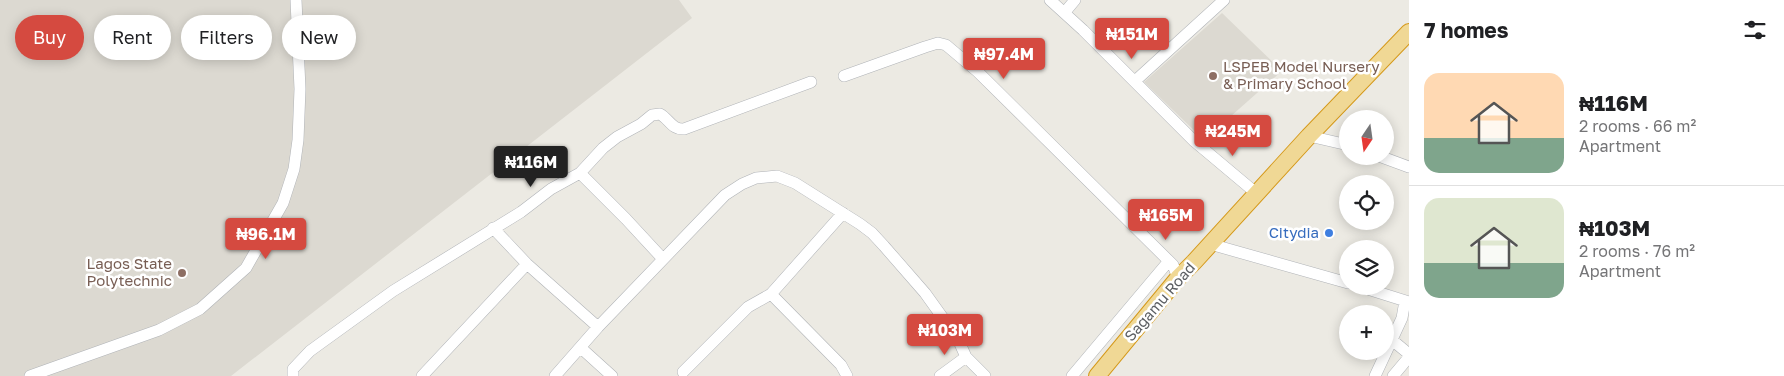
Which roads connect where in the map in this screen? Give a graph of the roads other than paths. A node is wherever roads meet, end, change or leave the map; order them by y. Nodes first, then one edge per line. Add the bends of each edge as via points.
1 (296, 0) edge
2 (1050, 0) edge
3 (1075, 0) edge
4 (1224, 0) edge
5 (1065, 12) junction
6 (1409, 32) edge
7 (844, 76) dead end
8 (1135, 81) junction
9 (811, 82) dead end
10 (1309, 136) junction
11 (1339, 143) edge
12 (1394, 162) edge
13 (1409, 167) edge
14 (580, 173) junction
15 (1256, 193) junction
16 (843, 213) junction
17 (493, 228) junction
18 (1210, 244) junction
19 (663, 259) junction
20 (1168, 262) junction
21 (527, 264) junction
22 (1178, 278) junction
23 (1339, 280) edge
24 (771, 294) junction
25 (1387, 295) edge
26 (1407, 301) edge
27 (598, 327) junction
28 (1394, 336) edge
29 (1394, 342) edge
30 (581, 348) junction
31 (1409, 354) edge
32 (966, 357) junction
33 (1409, 358) edge
34 (1383, 360) edge
35 (683, 372) dead end
36 (30, 376) edge
37 (293, 376) edge
38 (422, 376) edge
39 (555, 376) edge
40 (612, 376) edge
41 (847, 376) edge
42 (940, 376) edge
43 (985, 376) edge
44 (1072, 376) edge
45 (1096, 376) edge
46 (1375, 376) edge
47 (1393, 376) edge

1 - 36 street via 300,89 294,169 283,203 246,268 200,309 159,330
2 - 5 street
3 - 5 street
4 - 8 street
5 - 8 street
6 - 10 highway, Sagamu Road
7 - 20 street via 924,47 938,43 946,46 978,72
8 - 15 street via 1194,141
9 - 14 street via 684,129 656,114 617,137
10 - 11 street
10 - 15 highway, Sagamu Road
12 - 13 street
14 - 17 street
14 - 19 street
15 - 18 highway, Sagamu Road
16 - 19 street via 785,178 756,178 725,195
16 - 24 street
16 - 32 street via 872,233 912,277 958,339
17 - 21 street
17 - 37 street via 393,291 310,351 293,369
18 - 22 highway, Sagamu Road
18 - 23 street
19 - 27 street
20 - 22 street via 1173,265
20 - 44 street
21 - 27 street
21 - 38 street
22 - 45 highway, Sagamu Road
24 - 35 street via 748,306
24 - 41 street via 841,365
25 - 26 street
26 - 28 street
27 - 30 street
29 - 31 street
30 - 39 street
30 - 40 street
32 - 42 street
32 - 43 street
33 - 47 street
34 - 46 street

